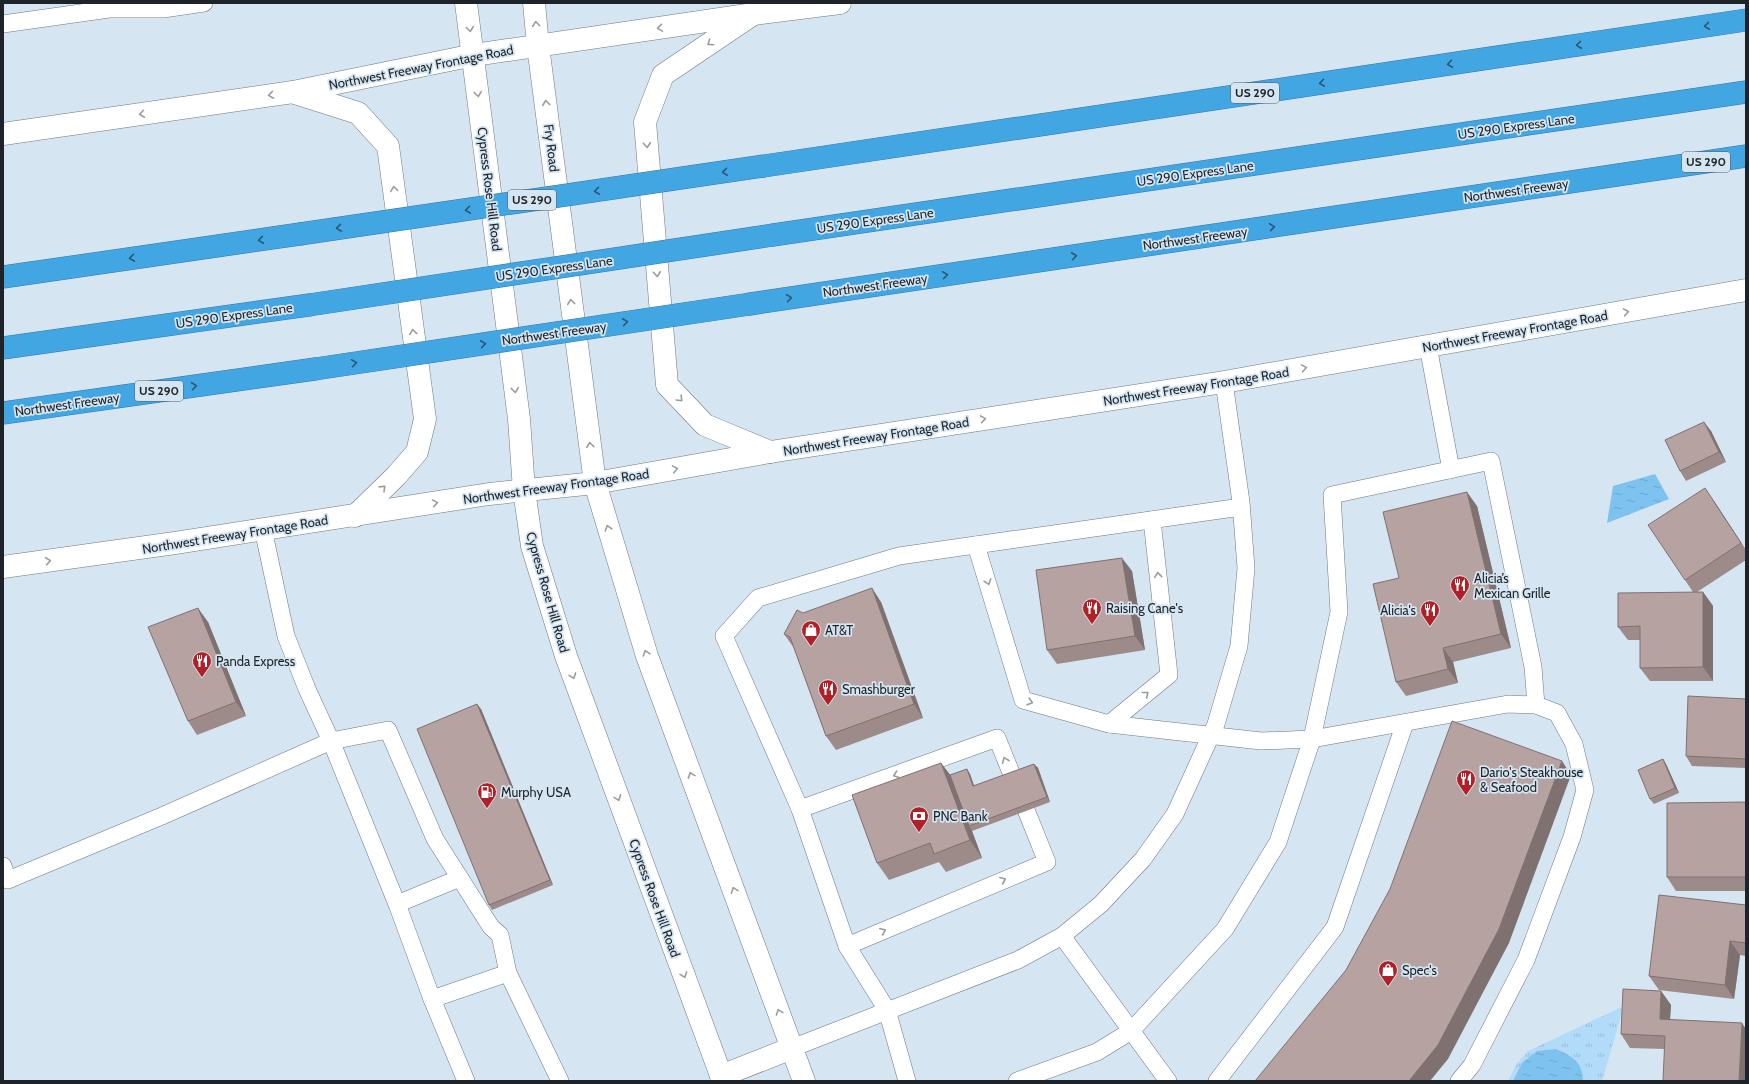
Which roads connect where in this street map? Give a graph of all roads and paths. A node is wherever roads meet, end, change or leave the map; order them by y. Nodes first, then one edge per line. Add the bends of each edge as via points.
1 (204, 3) edge
2 (466, 3) edge
3 (534, 3) edge
4 (840, 3) edge
5 (754, 14) junction
6 (1746, 20) edge
7 (3, 24) edge
8 (538, 46) junction
9 (474, 55) junction
10 (293, 92) junction
11 (1746, 92) edge
12 (3, 134) edge
13 (1746, 156) edge
14 (3, 277) edge
15 (1746, 290) edge
16 (1428, 346) junction
17 (3, 348) edge
18 (1224, 382) junction
19 (3, 413) edge
20 (770, 452) junction
21 (1451, 470) junction
22 (595, 483) junction
23 (524, 490) junction
24 (1241, 507) junction
25 (355, 516) junction
26 (1152, 520) junction
27 (263, 529) junction
28 (976, 544) junction
29 (3, 567) edge
30 (1536, 705) junction
31 (1405, 723) junction
32 (1109, 724) junction
33 (1211, 734) junction
34 (1312, 739) junction
35 (331, 740) junction
36 (800, 810) junction
37 (3, 866) edge
38 (460, 878) junction
39 (397, 904) junction
40 (1062, 936) junction
41 (847, 946) junction
42 (508, 973) junction
43 (432, 999) junction
44 (887, 1010) junction
45 (1132, 1031) junction
46 (792, 1048) junction
47 (717, 1079) edge
48 (466, 1081) edge
49 (560, 1081) edge
50 (804, 1081) edge
51 (907, 1081) edge
52 (1017, 1081) edge
53 (1168, 1081) edge
54 (1217, 1081) edge
55 (1459, 1081) edge

1 - 7 lane via 163,9 109,9
2 -> 9 main road
8 -> 3 main road, Fry Road
4 - 5 main road, Northwest Freeway Frontage Road
5 -> 8 main road, Northwest Freeway Frontage Road
5 -> 20 main road via 663,75 645,122 667,385 705,425
6 -> 14 highway, US 290, bridge
8 - 9 main road, Northwest Freeway Frontage Road
22 -> 8 main road, Fry Road
9 - 10 main road, Northwest Freeway Frontage Road
9 -> 23 main road, Cypress Rose Hill Road via 519,419
10 -> 12 main road, Northwest Freeway Frontage Road
25 -> 10 main road via 417,452 425,419 388,146 358,113
11 - 17 highway, US 290 Express Lane, bridge
19 -> 13 highway, Northwest Freeway / US 290, bridge
16 -> 15 main road, Northwest Freeway Frontage Road
18 -> 16 main road, Northwest Freeway Frontage Road
16 - 21 lane
20 -> 18 main road, Northwest Freeway Frontage Road
18 - 24 lane
22 -> 20 main road, Northwest Freeway Frontage Road
21 - 30 lane via 1492,461 1533,667
21 - 34 lane via 1332,495 1339,612
22 - 23 main road, Northwest Freeway Frontage Road
46 -> 22 main road via 647,656
25 -> 23 main road, Northwest Freeway Frontage Road
23 -> 47 main road, Cypress Rose Hill Road via 532,546 566,656
24 - 26 lane
24 - 33 lane via 1246,568 1239,646
25 - 27 main road, Northwest Freeway Frontage Road
26 - 28 lane
32 -> 26 lane via 1169,675
29 -> 27 main road, Northwest Freeway Frontage Road
27 - 35 lane via 286,636
28 -> 32 lane via 1023,700
28 - 36 lane via 899,556 758,598 724,636
30 - 31 lane via 1508,704
30 - 55 lane via 1557,714 1574,744 1585,790 1572,837 1526,960 1472,1065
31 - 34 lane
31 - 54 lane via 1335,927
32 - 33 lane
33 - 34 lane via 1261,741
33 - 40 lane via 1175,814 1143,859 1101,904
34 - 45 lane via 1278,842 1225,929
35 - 37 lane via 162,816 8,880
35 - 38 lane via 388,730 435,839
35 - 39 lane
36 - 41 lane
41 -> 36 lane via 1047,862 997,738
38 - 39 lane
38 - 42 lane via 490,927 500,935
39 - 43 lane
40 - 44 lane via 1018,960
40 - 45 lane
41 - 44 lane
42 - 43 lane
42 - 49 lane
43 - 48 lane
44 - 46 lane
44 - 51 lane
45 - 52 lane via 1097,1052
45 - 53 lane
46 - 47 main road
46 - 50 main road

